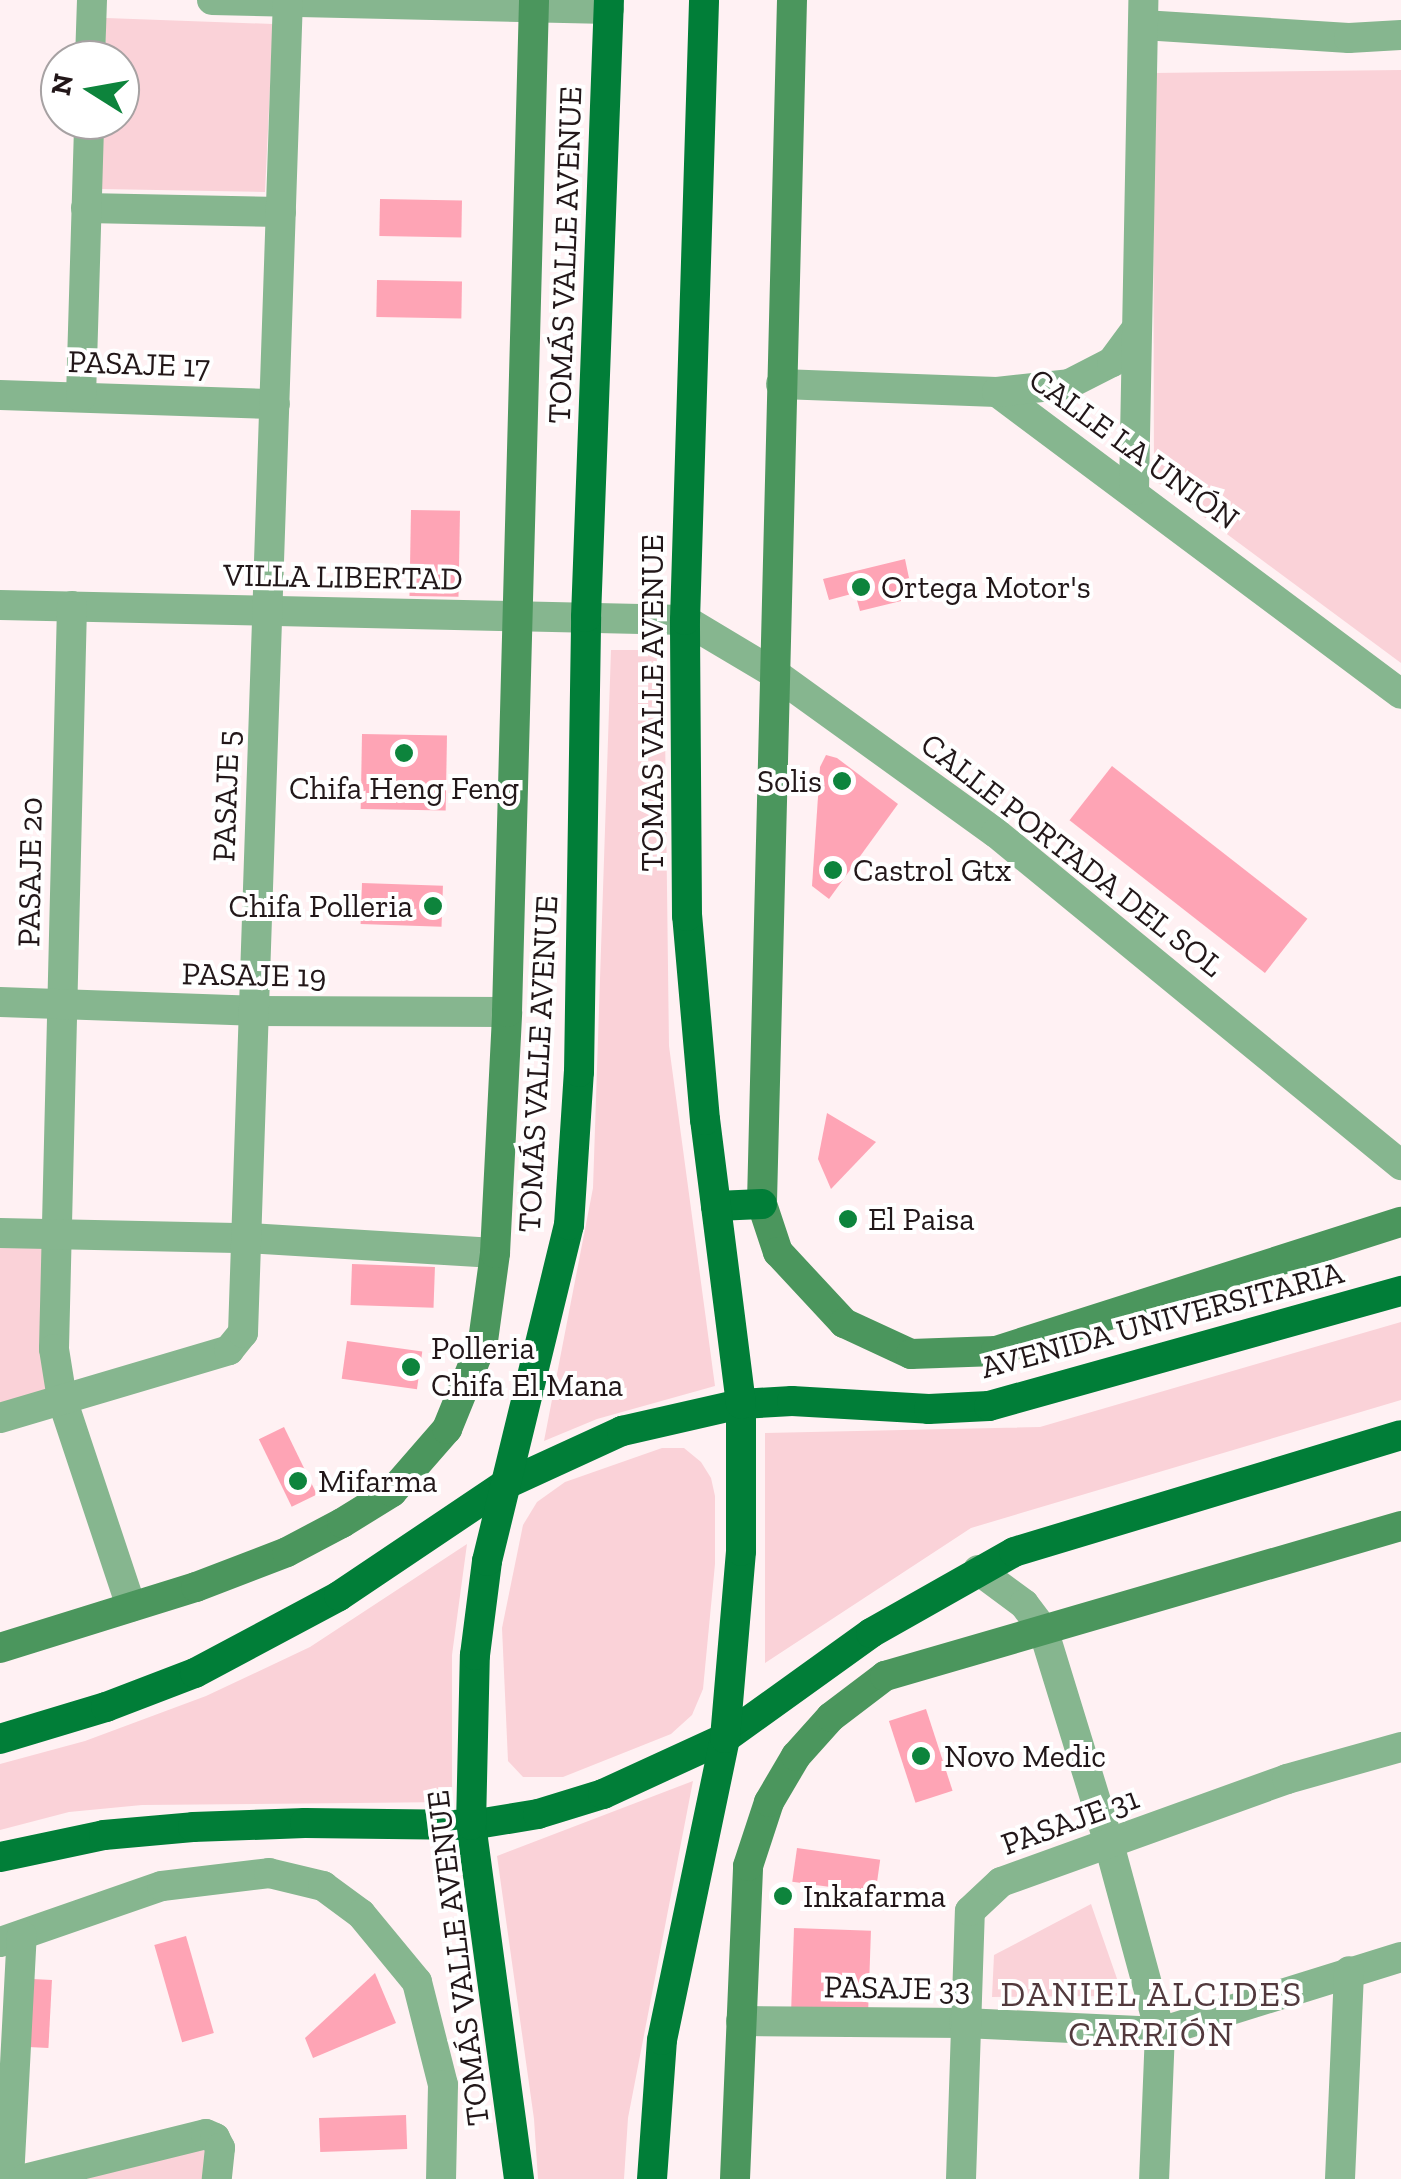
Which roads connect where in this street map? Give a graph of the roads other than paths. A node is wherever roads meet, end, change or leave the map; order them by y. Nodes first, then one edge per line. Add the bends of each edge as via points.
1 (92, 0) edge
2 (212, 0) edge
3 (704, 0) edge
4 (792, 0) edge
5 (288, 1) edge
6 (534, 4) edge
7 (609, 5) edge
8 (1144, 12) edge
9 (1401, 35) edge
10 (91, 40) edge
11 (88, 140) edge
12 (86, 208) junction
13 (282, 212) junction
14 (1138, 328) junction
15 (781, 384) junction
16 (996, 392) junction
17 (0, 395) edge
18 (81, 398) junction
19 (275, 404) junction
20 (1134, 490) junction
21 (0, 605) edge
22 (72, 606) junction
23 (268, 611) junction
24 (520, 617) junction
25 (586, 617) junction
26 (684, 620) junction
27 (774, 673) junction
28 (1401, 694) edge
29 (0, 1002) edge
30 (62, 1004) junction
31 (253, 1011) junction
32 (507, 1012) junction
33 (1401, 1165) edge
34 (762, 1204) junction
35 (716, 1206) junction
36 (1401, 1222) edge
37 (0, 1233) edge
38 (54, 1234) junction
39 (248, 1238) junction
40 (495, 1252) junction
41 (1401, 1291) edge
42 (62, 1400) junction
43 (741, 1404) junction
44 (0, 1418) edge
45 (1401, 1435) edge
46 (504, 1485) junction
47 (1401, 1526) edge
48 (978, 1570) junction
49 (131, 1607) junction
50 (1043, 1630) junction
51 (0, 1648) edge
52 (725, 1738) junction
53 (0, 1739) edge
54 (1401, 1747) edge
55 (472, 1826) junction
56 (1109, 1844) junction
57 (0, 1857) edge
58 (11, 1938) edge
59 (1401, 1957) edge
60 (1348, 1971) junction
61 (741, 2021) junction
62 (964, 2023) junction
63 (1160, 2032) junction
64 (9, 2179) edge
65 (24, 2179) edge
66 (216, 2179) edge
67 (441, 2179) edge
68 (519, 2179) edge
69 (652, 2179) edge
70 (735, 2179) edge
71 (962, 2179) edge
72 (1154, 2179) edge
73 (1340, 2179) edge

1 - 10 street
2 - 5 street
3 - 26 main road, TOMAS VALLE AVENUE
4 - 15 main road
5 - 6 street
5 - 13 street, PASAJE 5
6 - 7 street
6 - 24 main road, TOMÁS VALLE AVENUE
7 - 25 main road, TOMÁS VALLE AVENUE
8 - 9 street via 1349,38
8 - 14 street
11 - 12 street
12 - 13 street
12 - 18 street
13 - 19 street, PASAJE 5
14 - 16 street via 1112,362 1069,384
14 - 20 street
15 - 16 street, CALLE LA UNIÓN
15 - 27 main road
16 - 20 street, CALLE LA UNIÓN
17 - 18 street, PASAJE 17
18 - 19 street, PASAJE 17
19 - 23 street, PASAJE 5
20 - 28 street, CALLE LA UNIÓN
21 - 22 street, VILLA LIBERTAD
22 - 23 street, VILLA LIBERTAD
22 - 30 street, PASAJE 20
23 - 24 street, VILLA LIBERTAD
23 - 31 street, PASAJE 5
24 - 25 street, VILLA LIBERTAD
24 - 32 main road, TOMÁS VALLE AVENUE
25 - 26 street, VILLA LIBERTAD
25 - 46 main road, TOMÁS VALLE AVENUE via 579,1072 569,1224
26 - 27 street, CALLE PORTADA DEL SOL
26 - 35 main road, TOMAS VALLE AVENUE via 687,916
27 - 33 street, CALLE PORTADA DEL SOL via 996,833
27 - 34 main road
29 - 30 street, PASAJE 19
30 - 31 street, PASAJE 19
30 - 38 street, PASAJE 20
31 - 32 street, PASAJE 19
31 - 39 street, PASAJE 5
32 - 40 main road, TOMÁS VALLE AVENUE
34 - 35 main road
34 - 36 main road, AVENIDA UNIVERSITARIA via 778,1252 844,1324 911,1354 996,1350
35 - 43 main road, TOMAS VALLE AVENUE
37 - 38 street
38 - 39 street
38 - 42 street, PASAJE 20 via 54,1348
39 - 40 street
39 - 42 street, PASAJE 5 via 243,1333 230,1350
40 - 49 main road, TOMÁS VALLE AVENUE via 483,1340 448,1429 392,1492 248,1568
41 - 43 main road, AVENIDA UNIVERSITARIA via 989,1406
42 - 44 street, PASAJE 5
42 - 49 street, PASAJE 20
43 - 46 main road, AVENIDA UNIVERSITARIA via 622,1431
43 - 52 main road via 741,1551
45 - 48 main road via 1061,1535
46 - 53 main road, AVENIDA UNIVERSITARIA via 339,1596 227,1657 106,1707
46 - 55 main road, TOMÁS VALLE AVENUE via 475,1655
47 - 50 main road
48 - 50 street via 1024,1604
48 - 52 main road via 871,1633
49 - 51 main road
50 - 56 street
50 - 61 main road via 886,1676 831,1717 796,1756 769,1802 748,1866
52 - 55 main road via 603,1794
52 - 69 main road via 662,2040
54 - 56 street, PASAJE 31 via 1286,1779
55 - 57 main road via 194,1827 104,1835
55 - 68 main road, TOMÁS VALLE AVENUE
56 - 62 street, PASAJE 31 via 1001,1882 970,1910
56 - 63 street
58 - 64 street
58 - 67 street via 162,1886 269,1873 323,1886 360,1914 416,1982 443,2085
59 - 60 street, PASAJE 33
60 - 63 street, PASAJE 33
60 - 73 street
61 - 62 street, PASAJE 33
61 - 70 main road
62 - 63 street, PASAJE 33
62 - 71 street, PASAJE 31
63 - 72 street
65 - 66 street via 206,2134 220,2148

